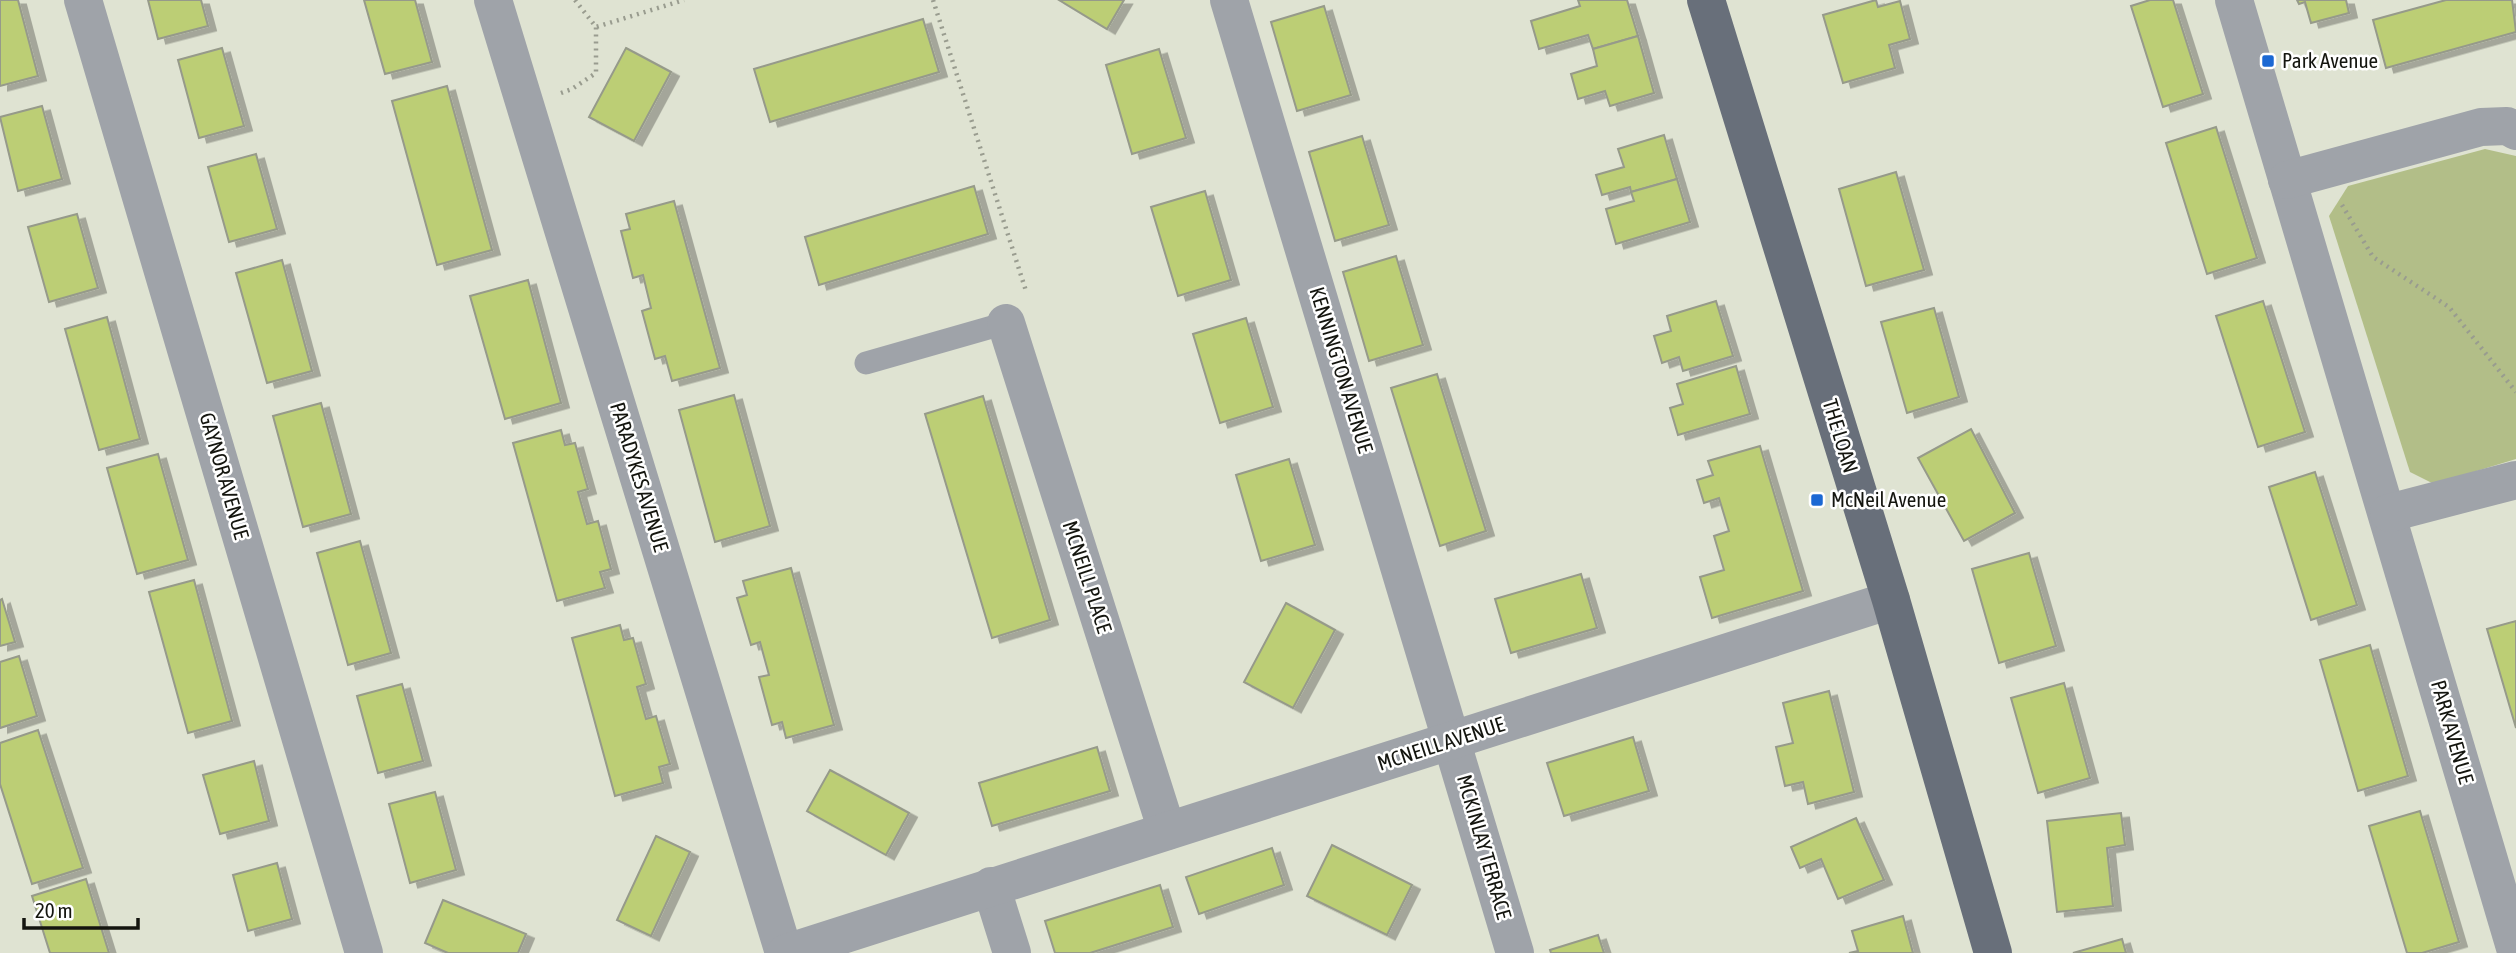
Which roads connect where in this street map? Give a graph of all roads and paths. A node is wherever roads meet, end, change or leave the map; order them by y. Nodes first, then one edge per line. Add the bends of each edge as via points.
1 (83, 0) edge
2 (493, 0) edge
3 (575, 0) edge
4 (684, 0) edge
5 (933, 0) edge
6 (1229, 0) edge
7 (1706, 0) edge
8 (2234, 0) edge
9 (596, 27) junction
10 (526, 107) junction
11 (2516, 131) edge
12 (2304, 176) junction
13 (1006, 323) junction
14 (866, 363) dead end
15 (2516, 392) edge
16 (2516, 480) edge
17 (2389, 513) junction
18 (1891, 600) junction
19 (1453, 740) junction
20 (1167, 831) junction
21 (991, 886) junction
22 (2516, 951) edge
23 (365, 953) edge
24 (785, 953) edge
25 (1012, 953) edge
26 (1515, 953) edge
27 (1993, 953) edge

1 - 23 street, GAYNOR AVENUE
2 - 10 street, PARADYKES AVENUE
3 - 9 path
4 - 9 path
5 - 13 path via 1028,295
6 - 19 street, KENNINGTON AVENUE
7 - 18 main road, THE LOAN
8 - 12 street, PARK AVENUE
9 - 10 path via 596,73 572,89
10 - 24 street, PARADYKES AVENUE
11 - 12 street via 2507,126 2481,127
12 - 15 path via 2373,257 2449,307
12 - 17 street, PARK AVENUE
13 - 14 lane
13 - 20 street, MCNEILL PLACE
16 - 17 street
17 - 22 street, PARK AVENUE
18 - 19 street, MCNEILL AVENUE
18 - 27 main road, THE LOAN
19 - 20 street, MCNEILL AVENUE
19 - 26 street, MCKINLAY TERRACE
20 - 21 street, MCNEILL AVENUE
21 - 24 street
21 - 25 street

